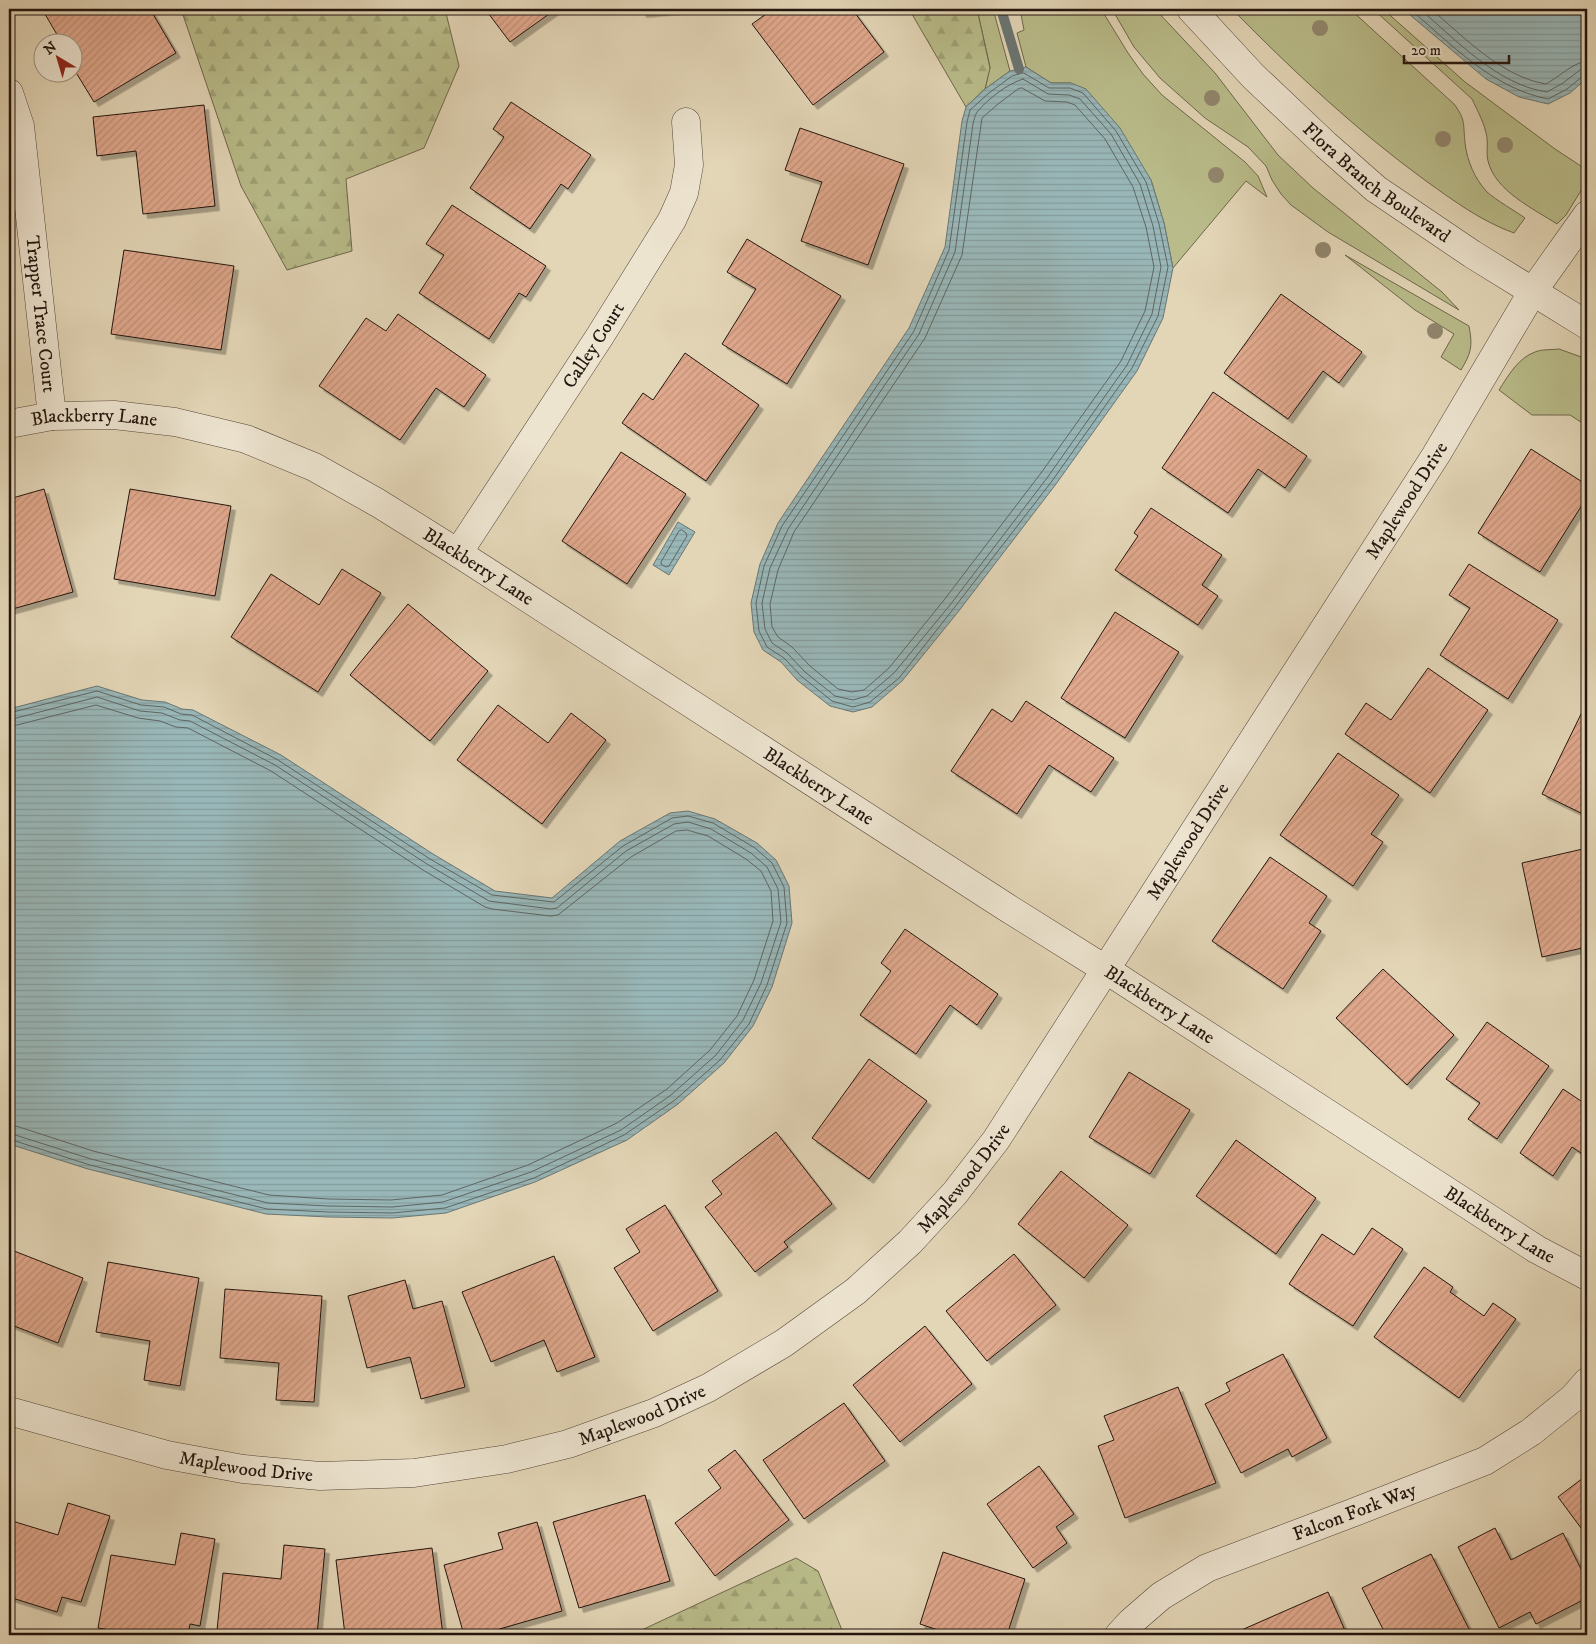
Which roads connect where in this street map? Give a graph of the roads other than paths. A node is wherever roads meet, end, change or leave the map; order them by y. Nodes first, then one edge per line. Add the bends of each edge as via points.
1 (1191, 9) edge
2 (9, 93) edge
3 (686, 122) dead end
4 (1587, 215) edge
5 (1533, 292) junction
6 (1587, 325) edge
7 (52, 416) junction
8 (9, 424) edge
9 (458, 553) junction
10 (1105, 969) junction
11 (1587, 1276) edge
12 (1587, 1382) edge
13 (9, 1411) edge
14 (1119, 1635) edge

1 - 5 street, Flora Branch Boulevard via 1253,76 1376,189
2 - 7 street, Trapper Trace Court via 20,126
3 - 9 street, Calley Court via 689,165 684,194 672,220
4 - 5 street, Maplewood Drive
5 - 6 street, Flora Branch Boulevard
5 - 10 street, Maplewood Drive via 1430,464
7 - 8 street, Blackberry Lane
7 - 9 street, Blackberry Lane via 114,414 175,422 246,440 314,467
9 - 10 street, Blackberry Lane
10 - 11 street, Blackberry Lane via 1536,1249
10 - 13 street, Maplewood Drive via 996,1140 955,1193 910,1242 856,1292 784,1343 708,1388 654,1413 568,1444 507,1459 414,1473 320,1476 242,1469 167,1455
12 - 14 street, Falcon Fork Way via 1573,1398 1531,1432 1485,1460 1207,1568 1161,1596

